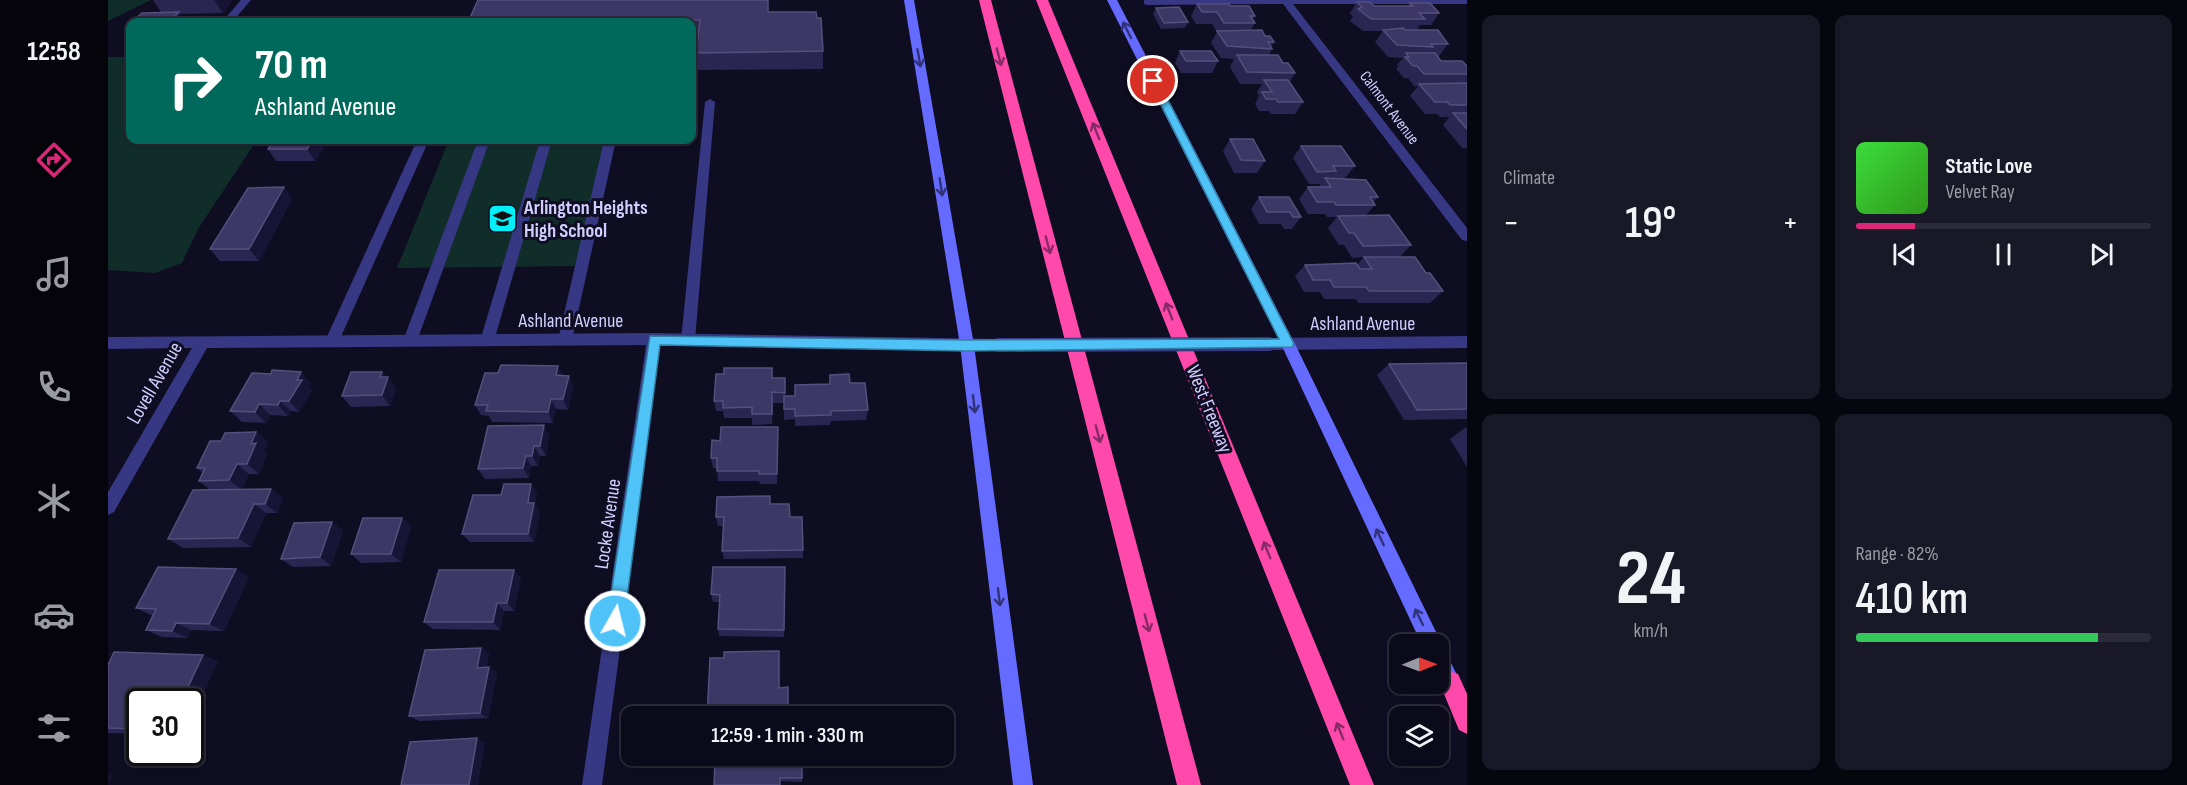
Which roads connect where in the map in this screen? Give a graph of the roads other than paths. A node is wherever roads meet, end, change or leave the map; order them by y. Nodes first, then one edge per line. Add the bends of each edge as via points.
1 (246, 0) edge
2 (909, 0) edge
3 (985, 0) edge
4 (1042, 0) edge
5 (1112, 0) edge
6 (1286, 1) edge
7 (1467, 1) edge
8 (1147, 2) dead end
9 (230, 18) edge
10 (710, 102) dead end
11 (421, 144) edge
12 (483, 144) edge
13 (545, 144) edge
14 (609, 144) edge
15 (1467, 237) edge
16 (654, 339) junction
17 (487, 340) junction
18 (565, 340) junction
19 (688, 340) junction
20 (332, 341) junction
21 (410, 341) junction
22 (203, 342) junction
23 (1467, 342) edge
24 (108, 343) edge
25 (1288, 344) junction
26 (967, 345) junction
27 (108, 507) edge
28 (1427, 634) edge
29 (1450, 682) joint
30 (1467, 716) edge
31 (1467, 722) edge
32 (592, 785) edge
33 (1023, 785) edge
34 (1189, 785) edge
35 (1362, 785) edge

1 - 9 street
2 -> 26 main road
3 -> 34 highway
35 -> 4 highway, West Freeway
25 -> 5 main road
6 - 7 street
6 - 8 street
6 - 15 street, Calmont Avenue
10 - 19 street
11 - 20 street
12 - 21 street
13 - 17 street
14 - 18 street
16 - 18 street, Ashland Avenue
16 - 19 street, Ashland Avenue
16 - 32 street, Locke Avenue
17 - 18 street, Ashland Avenue
17 - 21 street, Ashland Avenue
19 - 26 street, Ashland Avenue
20 - 21 street, Ashland Avenue
20 - 22 street, Ashland Avenue
22 - 24 street, Ashland Avenue
22 - 27 street, Lovell Avenue
23 - 25 street, Ashland Avenue
25 - 26 street, Ashland Avenue, bridge
28 -> 25 main road
26 -> 33 main road
29 - 30 main road
29 - 31 highway

